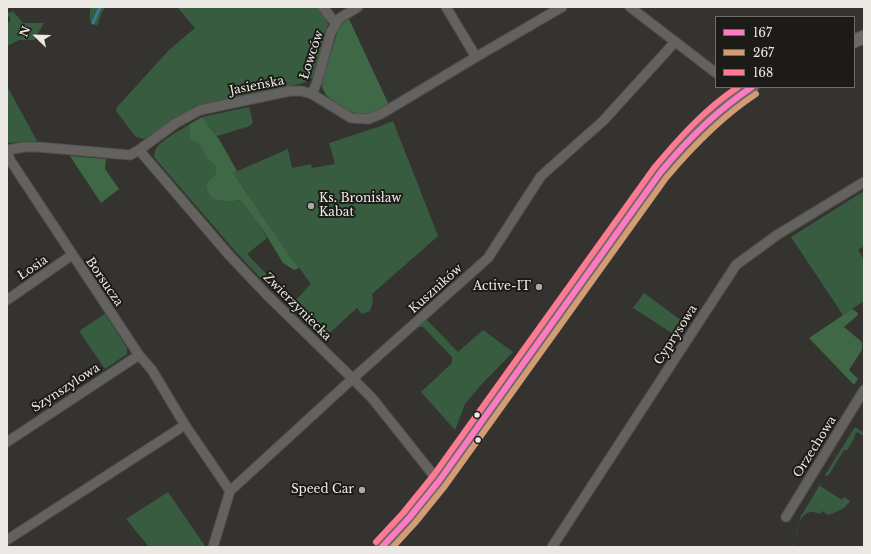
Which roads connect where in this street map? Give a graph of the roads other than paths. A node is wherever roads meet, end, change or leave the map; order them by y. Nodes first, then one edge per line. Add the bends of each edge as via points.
1 (323, 7) edge
2 (358, 7) edge
3 (446, 7) edge
4 (562, 7) edge
5 (630, 7) edge
6 (336, 24) junction
7 (675, 42) junction
8 (476, 57) junction
9 (715, 72) edge
10 (748, 88) edge
11 (736, 91) edge
12 (312, 94) junction
13 (7, 150) edge
14 (139, 150) junction
15 (864, 182) edge
16 (72, 255) junction
17 (7, 300) edge
18 (139, 355) junction
19 (353, 379) junction
20 (864, 390) edge
21 (185, 424) junction
22 (7, 442) edge
23 (439, 481) junction
24 (230, 491) junction
25 (786, 516) dead end
26 (7, 540) edge
27 (213, 547) edge
28 (382, 547) edge
29 (552, 547) edge

1 - 6 street, Łowców
2 - 6 street, Łowców via 340,18
3 - 8 street
4 - 8 street, Jasieńska
5 - 7 street
6 - 12 street, Łowców via 331,32
7 - 9 street
7 - 19 street, Kuszników via 603,121 541,176 488,258
8 - 12 street, Jasieńska via 381,114 368,119 351,118
10 - 11 street
11 - 23 street via 660,173
12 - 14 street, Jasieńska via 290,91 200,110 176,122
13 - 14 street, Jasieńska via 38,147 130,155
13 - 16 street, Borsucza via 10,160
14 - 19 street, Zwierzyniecka via 229,255
15 - 29 street, Cyprysowa via 777,235 736,265
16 - 17 street, Łosia
16 - 18 street, Borsucza
18 - 21 street, Borsucza via 152,370
18 - 22 street, Szynszylowa
19 - 23 street, Zwierzyniecka via 372,398
19 - 24 street, Kuszników
20 - 25 street, Orzechowa
21 - 24 street, Borsucza
21 - 26 street
23 - 28 street
24 - 27 street

